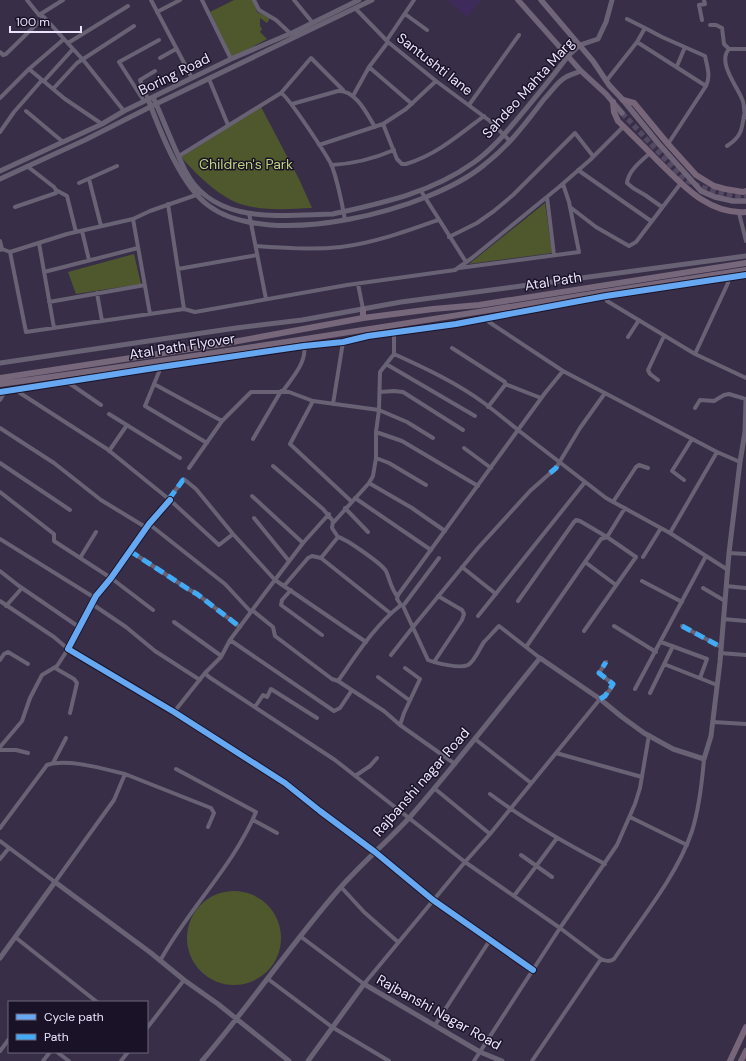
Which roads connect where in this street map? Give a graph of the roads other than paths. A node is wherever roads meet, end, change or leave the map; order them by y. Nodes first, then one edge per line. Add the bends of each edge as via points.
1 (28, 0) edge
2 (63, 0) edge
3 (151, 0) edge
4 (180, 0) edge
5 (202, 0) edge
6 (254, 0) edge
7 (294, 0) edge
8 (359, 0) edge
9 (371, 0) edge
10 (414, 0) edge
11 (518, 0) edge
12 (540, 0) edge
13 (612, 0) edge
14 (704, 0) edge
15 (128, 6) dead end
16 (355, 8) junction
17 (157, 12) junction
18 (405, 14) junction
19 (39, 15) junction
20 (44, 18) junction
21 (627, 19) dead end
22 (702, 20) dead end
23 (312, 22) junction
24 (710, 25) dead end
25 (134, 26) dead end
26 (644, 28) junction
27 (427, 30) dead end
28 (519, 35) dead end
29 (293, 36) junction
30 (64, 39) junction
31 (159, 40) dead end
32 (387, 41) junction
33 (637, 42) junction
34 (68, 43) junction
35 (580, 45) junction
36 (685, 47) junction
37 (73, 49) junction
38 (176, 49) junction
39 (729, 49) junction
40 (746, 49) edge
41 (0, 52) edge
42 (568, 56) junction
43 (160, 58) dead end
44 (231, 59) junction
45 (83, 60) junction
46 (676, 66) junction
47 (369, 67) junction
48 (29, 69) junction
49 (155, 71) dead end
50 (581, 71) junction
51 (192, 78) junction
52 (209, 79) junction
53 (43, 80) junction
54 (436, 81) junction
55 (608, 83) junction
56 (706, 86) junction
57 (53, 89) junction
58 (599, 89) junction
59 (343, 90) junction
60 (281, 93) junction
61 (606, 94) junction
62 (353, 96) junction
63 (0, 98) edge
64 (148, 99) junction
65 (623, 100) junction
66 (613, 102) junction
67 (292, 104) junction
68 (412, 104) junction
69 (154, 105) junction
70 (469, 105) junction
71 (26, 111) dead end
72 (124, 111) junction
73 (622, 113) tunnel mouth
74 (484, 116) junction
75 (745, 116) edge
76 (102, 124) junction
77 (383, 124) junction
78 (228, 125) junction
79 (624, 126) junction
80 (375, 127) junction
81 (0, 132) edge
82 (505, 134) junction
83 (510, 141) junction
84 (63, 142) junction
85 (668, 144) junction
86 (319, 145) junction
87 (727, 146) dead end
88 (394, 150) junction
89 (650, 153) junction
90 (179, 156) junction
91 (593, 156) junction
92 (331, 165) junction
93 (27, 166) junction
94 (117, 166) dead end
95 (578, 170) junction
96 (0, 171) edge
97 (0, 179) edge
98 (89, 179) junction
99 (79, 183) dead end
100 (681, 183) junction
101 (563, 184) junction
102 (56, 190) junction
103 (421, 191) junction
104 (746, 191) edge
105 (203, 193) junction
106 (197, 195) junction
107 (546, 197) junction
108 (426, 198) junction
109 (746, 201) edge
110 (168, 204) junction
111 (569, 206) junction
112 (15, 207) dead end
113 (662, 207) junction
114 (344, 211) junction
115 (743, 212) edge
116 (249, 213) junction
117 (133, 219) junction
118 (345, 220) junction
119 (438, 220) junction
120 (651, 221) junction
121 (251, 223) junction
122 (101, 226) junction
123 (82, 231) junction
124 (76, 232) junction
125 (449, 236) junction
126 (0, 241) edge
127 (746, 241) edge
128 (39, 243) junction
129 (256, 246) junction
130 (138, 248) junction
131 (1, 250) edge
132 (10, 252) junction
133 (257, 255) junction
134 (554, 255) junction
135 (746, 256) edge
136 (89, 260) junction
137 (466, 262) junction
138 (746, 263) edge
139 (178, 269) junction
140 (456, 269) junction
141 (746, 270) edge
142 (44, 272) junction
143 (746, 275) edge
144 (727, 278) junction
145 (358, 284) junction
146 (145, 285) junction
147 (97, 293) junction
148 (606, 296) junction
149 (266, 299) junction
150 (49, 302) junction
151 (184, 309) junction
152 (363, 309) junction
153 (150, 314) junction
154 (363, 318) junction
155 (488, 318) junction
156 (639, 320) junction
157 (102, 321) junction
158 (54, 328) junction
159 (368, 333) junction
160 (394, 333) junction
161 (664, 336) junction
162 (628, 337) dead end
163 (343, 342) junction
164 (304, 346) junction
165 (452, 348) dead end
166 (394, 354) junction
167 (695, 354) junction
168 (0, 363) edge
169 (386, 364) junction
170 (161, 367) junction
171 (563, 371) junction
172 (0, 378) edge
173 (746, 378) edge
174 (658, 380) dead end
175 (66, 381) junction
176 (0, 384) edge
177 (154, 384) junction
178 (505, 384) junction
179 (18, 389) junction
180 (282, 391) junction
181 (3, 392) edge
182 (380, 392) junction
183 (605, 393) junction
184 (541, 398) junction
185 (0, 400) edge
186 (746, 400) edge
187 (313, 401) junction
188 (101, 404) dead end
189 (333, 404) junction
190 (488, 406) junction
191 (694, 408) dead end
192 (380, 410) junction
193 (109, 414) dead end
194 (475, 416) dead end
195 (222, 421) junction
196 (127, 425) junction
197 (0, 428) edge
198 (464, 430) dead end
199 (518, 430) junction
200 (376, 432) junction
201 (745, 432) edge
202 (434, 438) dead end
203 (253, 439) dead end
204 (692, 439) junction
205 (207, 443) junction
206 (464, 448) dead end
207 (109, 451) junction
208 (717, 452) junction
209 (180, 458) dead end
210 (376, 458) junction
211 (0, 462) edge
212 (559, 462) junction
213 (740, 462) junction
214 (273, 466) dead end
215 (189, 468) dead end
216 (491, 468) junction
217 (648, 468) dead end
218 (684, 480) dead end
219 (585, 482) junction
220 (368, 483) junction
221 (426, 485) dead end
222 (478, 486) junction
223 (0, 492) edge
224 (252, 496) dead end
225 (350, 498) junction
226 (168, 499) junction
227 (614, 502) junction
228 (345, 508) junction
229 (625, 508) junction
230 (70, 510) dead end
231 (254, 518) dead end
232 (331, 519) junction
233 (148, 526) junction
234 (661, 528) junction
235 (445, 531) junction
236 (96, 532) dead end
237 (368, 532) dead end
238 (670, 533) junction
239 (233, 534) junction
240 (338, 537) junction
241 (607, 537) junction
242 (0, 539) edge
243 (303, 543) junction
244 (431, 550) junction
245 (130, 551) junction
246 (729, 553) junction
247 (746, 554) edge
248 (706, 556) junction
249 (643, 557) dead end
250 (80, 558) junction
251 (321, 558) junction
252 (439, 558) dead end
253 (289, 561) junction
254 (585, 562) junction
255 (462, 567) junction
256 (728, 570) junction
257 (0, 571) edge
258 (111, 578) junction
259 (276, 581) junction
260 (642, 581) dead end
261 (616, 585) junction
262 (283, 586) junction
263 (726, 586) junction
264 (22, 588) junction
265 (703, 588) dead end
266 (746, 588) edge
267 (290, 590) junction
268 (496, 594) junction
269 (397, 596) junction
270 (438, 596) junction
271 (95, 598) junction
272 (0, 601) edge
273 (518, 601) dead end
274 (725, 601) junction
275 (682, 602) junction
276 (92, 604) junction
277 (402, 605) junction
278 (6, 606) junction
279 (153, 610) dead end
280 (254, 612) junction
281 (390, 613) junction
282 (478, 616) dead end
283 (723, 619) junction
284 (746, 621) edge
285 (174, 622) dead end
286 (413, 626) junction
287 (614, 626) dead end
288 (682, 626) dead end
289 (79, 627) junction
290 (240, 627) junction
291 (584, 631) dead end
292 (322, 635) dead end
293 (232, 641) junction
294 (366, 642) junction
295 (661, 642) junction
296 (673, 646) junction
297 (526, 647) junction
298 (721, 647) junction
299 (68, 649) junction
300 (656, 652) junction
301 (720, 653) junction
302 (391, 655) dead end
303 (746, 655) edge
304 (221, 657) junction
305 (540, 658) junction
306 (0, 660) edge
307 (434, 662) junction
308 (606, 662) dead end
309 (28, 664) dead end
310 (664, 664) junction
311 (55, 668) junction
312 (405, 668) dead end
313 (207, 675) junction
314 (378, 678) dead end
315 (700, 678) junction
316 (200, 680) junction
317 (338, 681) junction
318 (717, 685) junction
319 (635, 689) dead end
320 (352, 690) junction
321 (650, 693) dead end
322 (600, 699) junction
323 (409, 700) junction
324 (255, 707) junction
325 (174, 712) junction
326 (70, 713) dead end
327 (317, 718) dead end
328 (713, 722) junction
329 (746, 724) edge
330 (400, 725) junction
331 (649, 735) junction
332 (66, 738) dead end
333 (475, 738) junction
334 (0, 747) edge
335 (0, 750) edge
336 (28, 753) dead end
337 (556, 753) junction
338 (377, 758) dead end
339 (704, 759) junction
340 (53, 763) junction
341 (455, 764) junction
342 (176, 769) dead end
343 (125, 774) junction
344 (355, 776) junction
345 (642, 777) junction
346 (531, 783) junction
347 (434, 788) junction
348 (490, 794) dead end
349 (510, 809) junction
350 (630, 817) junction
351 (408, 818) junction
352 (253, 820) junction
353 (208, 827) dead end
354 (0, 828) edge
355 (277, 833) dead end
356 (490, 834) junction
357 (557, 838) junction
358 (0, 841) edge
359 (687, 845) junction
360 (9, 848) junction
361 (375, 852) junction
362 (521, 855) dead end
363 (0, 859) edge
364 (465, 862) junction
365 (605, 864) junction
366 (536, 866) junction
367 (552, 877) dead end
368 (56, 882) junction
369 (341, 887) junction
370 (514, 896) junction
371 (433, 900) junction
372 (560, 928) junction
373 (300, 936) junction
374 (15, 937) junction
375 (490, 940) junction
376 (398, 942) junction
377 (0, 958) edge
378 (601, 959) junction
379 (160, 961) junction
380 (533, 970) junction
381 (268, 979) junction
382 (184, 980) junction
383 (364, 984) junction
384 (96, 1001) edge
385 (236, 1019) junction
386 (435, 1025) junction
387 (148, 1027) edge
388 (746, 1027) edge
389 (332, 1028) junction
390 (8, 1039) edge
391 (0, 1050) edge
392 (746, 1051) edge
393 (480, 1052) junction
394 (49, 1053) edge
395 (58, 1053) edge
396 (127, 1053) edge
397 (205, 1060) edge
398 (43, 1061) edge
399 (68, 1061) edge
400 (121, 1061) edge
401 (289, 1061) edge
402 (308, 1061) edge
403 (389, 1061) edge
404 (474, 1061) edge
405 (502, 1061) edge
406 (532, 1061) edge
407 (730, 1061) edge
408 (741, 1061) edge

1 - 19 street
2 - 19 street
3 - 17 street
4 - 17 street
5 - 44 street
6 - 29 street via 259,10 276,20
7 - 23 street
8 - 23 street, Boring Road
9 - 16 street
10 - 18 street
11 - 42 main road
12 - 35 main road
13 - 35 street, Sahdeo Mahta Marg via 598,39
14 - 22 street via 705,4 699,5
15 - 34 street
16 - 29 street
16 - 32 street, Santushti lane
17 - 38 street
18 - 27 street
18 - 32 street
19 - 20 street
20 - 30 street
20 - 41 street via 6,54
21 - 26 street
23 - 29 street, Boring Road
24 - 39 street via 722,28 724,44
25 - 45 street
26 - 33 street
26 - 36 street
28 - 70 street
29 - 44 street, Boring Road
29 - 52 street
30 - 34 street
30 - 48 street
31 - 64 street via 119,62
32 - 47 street
32 - 54 street, Santushti lane
33 - 46 street
33 - 55 street
34 - 37 street
35 - 42 street, Sahdeo Mahta Marg
35 - 55 main road
36 - 46 street
36 - 56 street via 705,56 709,77
37 - 45 street
37 - 53 street
38 - 43 street
38 - 51 street
39 - 40 street
39 - 75 street via 726,56 727,72 743,100
42 - 50 main road
42 - 82 street, Sahdeo Mahta Marg
44 - 51 street, Boring Road
45 - 57 street
45 - 72 street
46 - 56 street
47 - 62 street
47 - 68 street
48 - 53 street
48 - 63 street
49 - 64 street via 140,80
50 - 58 main road
50 - 83 street, Sahdeo Mahta Marg via 566,77 555,87
51 - 64 street, Boring Road
52 - 69 street
52 - 78 street
53 - 57 street
53 - 81 street
54 - 68 street
54 - 70 street, Santushti lane
55 - 58 main road
55 - 61 main road via 604,90
55 - 65 main road
56 - 85 street
57 - 76 street
58 - 61 main road
59 - 60 street via 311,58
59 - 62 street
59 - 67 street
60 - 67 street
60 - 78 street
61 - 66 main road
62 - 80 street
64 - 69 street, Sahdeo Mahta Marg
64 - 72 street, Boring Road
65 - 85 highway via 634,103
65 - 109 main road via 701,191 715,197
66 - 73 main road
66 - 79 highway via 618,121
67 - 86 street
68 - 77 street
69 - 90 street, Sahdeo Mahta Marg
69 - 93 street
69 - 106 street, Sahdeo Mahta Marg via 175,162
70 - 74 street, Santushti lane
71 - 84 street
72 - 76 street, Boring Road
74 - 82 street, Santushti lane
74 - 88 street via 440,148 413,162 399,163
75 - 87 street via 740,133
76 - 84 street, Boring Road
77 - 80 street
77 - 88 street
78 - 90 street
79 - 89 highway
79 - 91 street
80 - 86 street
82 - 83 street, Santushti lane
82 - 103 street, Sahdeo Mahta Marg via 471,164
83 - 108 street, Sahdeo Mahta Marg via 476,171
84 - 96 street, Boring Road
85 - 104 highway via 696,175 714,186
86 - 92 street
88 - 92 street via 354,163
89 - 100 highway
89 - 113 street via 632,172 627,182
90 - 105 street, Sahdeo Mahta Marg via 185,171
91 - 95 street
91 - 125 street via 575,133 494,211 477,223
92 - 114 street
93 - 97 street
93 - 102 street
94 - 98 street
95 - 101 street
95 - 120 street
98 - 99 street
98 - 122 street
100 - 113 street
100 - 115 highway via 706,203 726,210
101 - 107 street
101 - 111 street
102 - 112 street via 55,194
102 - 124 street via 67,196
103 - 108 street
103 - 114 street, Sahdeo Mahta Marg via 380,204
105 - 106 street
105 - 116 street, Sahdeo Mahta Marg via 213,202 230,210
106 - 110 street
106 - 121 street, Sahdeo Mahta Marg via 222,213
107 - 134 street
107 - 137 street
108 - 118 street, Sahdeo Mahta Marg
108 - 119 street
110 - 117 street
110 - 139 street
111 - 120 street via 596,227 629,246 634,245
111 - 134 street via 579,252
113 - 120 street
114 - 116 street, Sahdeo Mahta Marg via 333,214
114 - 118 street
115 - 127 street
116 - 121 street
117 - 122 street
117 - 130 street
118 - 121 street, Sahdeo Mahta Marg via 315,225
119 - 125 street
119 - 129 street via 380,239 342,247 303,249
121 - 129 street
122 - 123 street
123 - 124 street
123 - 136 street
124 - 128 street
125 - 137 street
126 - 131 street
128 - 132 street
128 - 142 street
129 - 133 street
130 - 136 street
130 - 146 street
131 - 132 street
132 - 158 street via 26,332
133 - 139 street
133 - 149 street
134 - 140 street
135 - 152 street
136 - 142 street
137 - 140 street
138 - 154 main road, Atal Path via 479,305
139 - 151 street
140 - 145 street
141 - 159 main road, Atal Path
142 - 150 street
143 - 144 street
144 - 148 street
144 - 167 street via 728,283
145 - 149 street
145 - 152 street
146 - 147 street
146 - 153 street
147 - 150 street
147 - 157 street
148 - 155 street
148 - 156 street via 608,301
149 - 151 street via 195,312
150 - 158 street
151 - 153 street
152 - 154 main road
152 - 168 street via 273,325
153 - 157 street
154 - 172 main road, Atal Path Flyover via 222,344
155 - 160 street
155 - 171 street via 489,322
156 - 161 street
156 - 162 street
157 - 158 street
159 - 160 street
159 - 163 street
159 - 176 main road, Atal Path Flyover
160 - 166 street
161 - 167 street
161 - 174 street via 648,370
163 - 164 street
163 - 189 street
164 - 170 street
164 - 180 street via 303,361
165 - 178 street
166 - 169 street
166 - 190 street via 432,372
167 - 173 street
169 - 182 street via 380,372
169 - 194 street
170 - 175 street
170 - 177 street
171 - 183 street
171 - 184 street
175 - 179 street
175 - 188 street
177 - 195 street
177 - 205 street via 146,407
178 - 184 street
178 - 190 street
179 - 181 street
179 - 207 street via 20,393
180 - 187 street
180 - 195 street via 251,392
180 - 203 street
181 - 185 street
182 - 192 street
182 - 198 street via 403,392
183 - 204 street
183 - 212 street
184 - 199 street
186 - 191 street via 727,394 714,401 700,400
186 - 201 street
187 - 189 street
187 - 225 street via 290,444
189 - 192 street
190 - 199 street
192 - 200 street
192 - 202 street
193 - 196 street
195 - 205 street
196 - 207 street
196 - 209 street
197 - 233 street via 54,463 101,500
199 - 212 street
199 - 216 street
200 - 210 street
200 - 222 street via 402,441
201 - 213 street
204 - 208 street
204 - 218 street via 672,471
205 - 215 street
206 - 216 street
207 - 226 street
208 - 213 street
208 - 238 street
210 - 220 street via 373,476
210 - 221 street
211 - 230 street
212 - 219 street
212 - 255 street
213 - 246 street
214 - 232 street
216 - 222 street
217 - 227 street via 639,465 636,467
219 - 227 street
219 - 268 street
220 - 225 street
220 - 235 street via 412,508
222 - 235 street
223 - 250 street via 54,534 54,541
224 - 243 street
225 - 228 street
225 - 244 street
226 - 233 street
226 - 239 street via 219,546
226 - 239 street via 185,480 196,489
227 - 229 street
228 - 232 street
228 - 237 street
229 - 234 street
229 - 241 street
231 - 253 street
232 - 240 street via 332,528
232 - 243 street
233 - 245 street
233 - 280 street via 225,584
234 - 238 street
234 - 249 street
235 - 244 street
236 - 250 street
238 - 248 street
239 - 259 street
240 - 251 street
240 - 269 street via 347,540 381,566
241 - 254 street via 601,539
241 - 261 street via 636,557
241 - 273 street via 576,520
242 - 271 street
243 - 253 street
244 - 269 street
245 - 258 street
245 - 290 street via 197,594
246 - 247 street
246 - 256 street
248 - 256 street
248 - 275 street
250 - 258 street
251 - 262 street via 308,558
251 - 281 street
252 - 277 street
253 - 259 street
254 - 261 street
254 - 297 street
255 - 268 street
255 - 270 street
256 - 263 street
257 - 264 street
258 - 271 street
258 - 279 street
259 - 262 street
259 - 280 street
260 - 275 street
261 - 291 street
262 - 267 street
263 - 266 street
263 - 274 street
264 - 278 street
264 - 289 street
265 - 274 street
267 - 292 street via 281,605
267 - 294 street
268 - 282 street
269 - 277 street
270 - 286 street
270 - 307 street via 462,610 464,614
271 - 276 street
272 - 278 street
274 - 283 street
275 - 295 street
276 - 289 street
276 - 316 street via 155,651
277 - 281 street
277 - 286 street
278 - 299 street
280 - 290 street
280 - 317 street via 273,626 275,636
281 - 294 street
283 - 284 street
283 - 298 street
285 - 304 street
286 - 302 street
286 - 307 street via 428,660
287 - 300 street
288 - 298 street
289 - 299 street
290 - 293 street
293 - 304 street
293 - 320 street via 334,711 340,708
294 - 317 street
295 - 296 street
295 - 300 street
296 - 310 street
296 - 315 street via 708,660
297 - 305 street
297 - 307 street via 499,626 468,665
298 - 301 street
299 - 311 street
299 - 325 street
300 - 319 street
301 - 303 street
301 - 318 street
304 - 313 street
305 - 322 street
305 - 333 street, Rajbanshi nagar Road
306 - 309 street via 8,652
308 - 322 street via 599,673 613,684
310 - 315 street
310 - 321 street
311 - 326 street via 74,679 77,684
311 - 334 street via 42,675 22,721
312 - 323 street via 420,679
313 - 316 street
313 - 324 street
314 - 323 street
315 - 318 street
316 - 325 street
317 - 320 street
318 - 328 street
320 - 330 street
322 - 331 street
322 - 337 street
323 - 330 street
324 - 327 street via 263,695 267,697 271,689
324 - 344 street
325 - 361 street via 285,783
328 - 329 street
328 - 339 street
330 - 341 street
331 - 339 street via 672,749
331 - 345 street
332 - 340 street
333 - 341 street, Rajbanshi nagar Road
333 - 346 street
335 - 336 street
337 - 345 street
337 - 346 street
338 - 344 street
339 - 359 street via 697,808
340 - 343 street via 80,764
340 - 354 street via 47,765
341 - 347 street, Rajbanshi nagar Road
342 - 352 street via 255,811
343 - 353 street via 211,808 214,813
343 - 368 street via 114,800
344 - 351 street
345 - 350 street
346 - 349 street
347 - 351 street, Rajbanshi nagar Road
347 - 356 street
348 - 349 street
349 - 356 street
349 - 357 street
350 - 359 street
350 - 365 street
351 - 361 street, Rajbanshi nagar Road
351 - 364 street
352 - 355 street
352 - 379 street via 239,846 170,942
356 - 364 street
357 - 365 street
357 - 366 street
358 - 360 street
359 - 378 street via 673,873 614,959
360 - 363 street
360 - 368 street
361 - 369 street, Rajbanshi nagar Road
361 - 371 street
362 - 366 street
364 - 370 street
364 - 371 street
365 - 372 street
366 - 367 street
366 - 370 street
368 - 374 street
368 - 379 street
369 - 373 street, Rajbanshi nagar Road
369 - 376 street via 364,912
370 - 372 street
371 - 375 street
371 - 376 street
372 - 378 street
372 - 380 street
373 - 381 street, Rajbanshi nagar Road
373 - 383 street, Rajbanshi nagar Road
374 - 377 street
374 - 384 street
375 - 380 street
375 - 386 street
376 - 383 street
378 - 406 street
379 - 382 street
380 - 393 street
381 - 385 street, Rajbanshi nagar Road
381 - 389 street
382 - 385 street
382 - 387 street
383 - 386 street, Rajbanshi Nagar Road
383 - 389 street
385 - 397 street, Rajbanshi nagar Road
385 - 401 street
386 - 393 street, Rajbanshi Nagar Road
388 - 407 highway
389 - 402 street
389 - 403 street
390 - 391 street
392 - 408 highway
393 - 404 street
393 - 405 street, Rajbanshi Nagar Road
394 - 398 street
395 - 399 street
396 - 400 street

